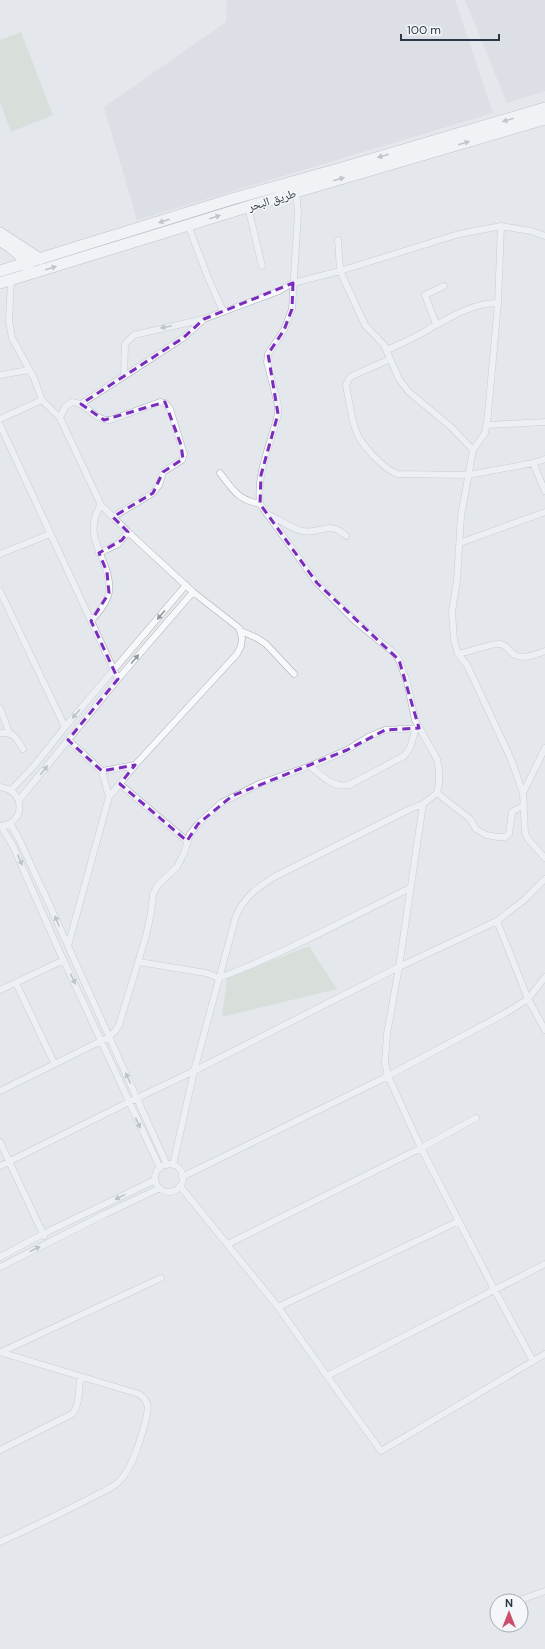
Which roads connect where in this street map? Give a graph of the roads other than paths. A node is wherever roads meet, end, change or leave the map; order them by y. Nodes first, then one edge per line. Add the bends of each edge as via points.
1 (545, 108) edge
2 (545, 119) edge
3 (295, 187) junction
4 (232, 199) junction
5 (248, 207) junction
6 (236, 211) junction
7 (188, 225) junction
8 (500, 226) junction
9 (0, 233) edge
10 (545, 236) edge
11 (338, 240) dead end
12 (0, 241) edge
13 (72, 248) junction
14 (40, 258) junction
15 (75, 260) junction
16 (26, 263) junction
17 (262, 266) dead end
18 (0, 271) edge
19 (340, 271) junction
20 (30, 274) junction
21 (5, 282) edge
22 (293, 283) junction
23 (444, 286) dead end
24 (498, 303) junction
25 (223, 311) junction
26 (204, 319) junction
27 (436, 324) junction
28 (388, 350) junction
29 (390, 359) junction
30 (29, 370) junction
31 (0, 375) edge
32 (124, 376) junction
33 (42, 400) junction
34 (82, 404) junction
35 (60, 418) junction
36 (0, 420) edge
37 (545, 422) edge
38 (0, 425) edge
39 (487, 425) junction
40 (473, 450) junction
41 (545, 459) edge
42 (533, 463) junction
43 (220, 473) dead end
44 (469, 475) junction
45 (545, 491) edge
46 (260, 504) junction
47 (101, 505) junction
48 (545, 512) edge
49 (266, 513) junction
50 (113, 517) junction
51 (128, 532) junction
52 (50, 534) junction
53 (346, 536) dead end
54 (460, 544) junction
55 (99, 553) junction
56 (0, 554) edge
57 (186, 585) junction
58 (0, 591) edge
59 (193, 592) junction
60 (91, 621) junction
61 (241, 631) junction
62 (545, 651) edge
63 (458, 654) junction
64 (113, 670) junction
65 (294, 674) dead end
66 (118, 679) junction
67 (0, 708) edge
68 (65, 727) junction
69 (418, 728) junction
70 (9, 732) junction
71 (0, 733) edge
72 (68, 740) junction
73 (545, 748) edge
74 (23, 749) dead end
75 (135, 766) junction
76 (310, 766) junction
77 (102, 771) junction
78 (120, 784) junction
79 (0, 787) edge
80 (11, 790) junction
81 (437, 793) junction
82 (523, 793) junction
83 (109, 797) junction
84 (19, 800) junction
85 (423, 804) junction
86 (524, 805) junction
87 (10, 823) junction
88 (1, 826) edge
89 (187, 841) junction
90 (545, 858) edge
91 (545, 879) edge
92 (410, 888) junction
93 (497, 921) junction
94 (68, 946) junction
95 (64, 960) junction
96 (138, 962) junction
97 (399, 967) junction
98 (545, 977) edge
99 (219, 978) junction
100 (16, 983) junction
101 (0, 990) edge
102 (528, 999) junction
103 (545, 1030) edge
104 (109, 1037) junction
105 (102, 1040) junction
106 (54, 1063) junction
107 (194, 1071) junction
108 (388, 1076) junction
109 (0, 1091) edge
110 (137, 1098) junction
111 (128, 1102) junction
112 (476, 1118) dead end
113 (0, 1142) edge
114 (421, 1148) junction
115 (10, 1161) junction
116 (170, 1165) junction
117 (0, 1166) edge
118 (160, 1168) junction
119 (182, 1177) junction
120 (155, 1180) junction
121 (180, 1186) junction
122 (160, 1188) junction
123 (102, 1206) junction
124 (105, 1214) junction
125 (459, 1222) junction
126 (43, 1234) junction
127 (47, 1243) junction
128 (228, 1244) junction
129 (0, 1257) edge
130 (545, 1264) edge
131 (0, 1267) edge
132 (162, 1278) dead end
133 (494, 1289) junction
134 (278, 1307) junction
135 (1, 1352) edge
136 (545, 1354) edge
137 (533, 1361) junction
138 (327, 1376) junction
139 (80, 1377) junction
140 (0, 1450) edge
141 (0, 1542) edge
142 (545, 1591) edge
143 (529, 1597) edge

1 -> 3 highway, طريق البحر
3 -> 2 highway, طريق البحر
3 - 4 highway, طريق البحر
3 - 5 highway, طريق البحر
3 - 22 street via 298,213
4 - 6 highway
4 -> 13 highway, طريق البحر
5 - 6 highway, طريق البحر
5 - 17 street
7 -> 6 highway, طريق البحر
7 - 15 highway, طريق البحر
7 - 25 street
8 - 10 street via 531,230
8 - 19 street via 460,234
8 - 24 street
9 - 14 highway
11 - 19 street
12 - 16 highway
13 - 14 highway, طريق البحر
13 - 15 highway
14 - 16 highway, طريق البحر
20 -> 15 highway, طريق البحر
16 - 18 highway, طريق البحر
16 - 20 highway
19 - 22 street
19 - 28 street via 365,325
20 - 21 highway, طريق البحر
21 - 30 street via 11,298 10,331
22 - 25 street via 268,296
22 - 46 street via 292,309 284,330 268,354 267,362 278,414 261,474
23 - 27 street via 425,295
24 - 27 street via 482,304
24 - 39 street
25 - 26 street
26 - 32 street via 183,338
26 -> 32 street via 131,336 125,344
27 - 28 street via 407,342
28 - 29 street
29 - 40 street via 399,379 409,392 451,427
29 - 44 street via 352,376 347,382 357,433 375,458 397,474
30 - 31 street
30 - 33 street
32 - 34 street
33 - 35 street
33 - 36 street
34 - 35 street via 69,403
34 - 50 street via 100,419 110,420 156,403 165,403 170,409 184,454 180,462 166,468 153,493
35 - 47 street
37 - 39 street
38 - 52 street
39 - 40 street via 485,433
40 - 44 street
41 - 42 street
42 - 44 street
42 - 45 street
43 - 46 street via 236,494 244,500
44 - 54 street via 461,516
46 - 49 street
47 - 50 street
47 - 55 street via 94,518
48 - 54 street
49 - 53 street via 299,531 336,528
49 - 69 street via 317,583 399,660
50 - 51 street
51 - 55 street via 118,544
51 - 57 street
52 - 56 street
52 - 60 street
54 - 63 street via 452,612
55 - 60 street via 107,572 109,593 100,611
57 - 59 street
57 -> 64 street
58 - 68 street
59 - 61 street
66 -> 59 street
60 - 64 street
61 - 65 street via 266,644
61 - 75 street via 242,641 237,654
62 - 63 street via 520,657 515,656 502,644 496,644
63 - 82 street via 467,665 511,759
64 - 66 street
64 -> 68 street
66 - 72 street
67 - 70 street
68 - 80 street
69 - 76 street via 385,730
69 - 76 street via 404,756 349,785 331,784
69 - 81 street via 437,759
70 - 71 street
70 - 74 street
72 - 77 street
84 -> 72 street
73 - 82 street
75 - 77 street
75 - 78 street
76 - 89 street via 261,783 221,803 193,829
77 - 83 street
78 - 83 street
78 - 89 street
79 - 80 street
80 - 84 street
81 - 85 street
81 - 86 street via 470,819 476,828 486,835 498,837 509,834 512,812
82 - 86 street
83 - 94 street
84 - 87 street via 19,813
85 - 92 street
85 - 99 street via 264,883 240,907
86 - 90 street via 525,833
87 - 88 street
94 -> 87 street
88 -> 95 street via 13,846
89 - 96 street via 177,868 158,885 153,894 151,913
91 - 93 street
92 - 97 street
92 - 99 street via 315,936
93 - 97 street
93 - 102 street
94 - 104 street
95 - 100 street
95 -> 105 street
96 - 99 street via 206,973
96 - 104 street via 119,1025
97 - 107 street
97 - 108 street via 384,1056
98 - 102 street
99 - 107 street
100 - 101 street
100 - 106 street
102 - 103 street
102 - 108 street
104 - 105 street
110 -> 104 street
105 - 106 street
105 - 111 street
106 - 109 street
107 - 110 street
107 - 116 street
108 - 114 street
108 - 119 street
110 - 111 street
110 - 116 street
111 - 115 street
111 -> 118 street
112 - 114 street
113 - 115 street
114 - 125 street
114 - 128 street
115 - 117 street
115 - 126 street
116 - 118 street
116 - 119 street via 178,1168
118 - 120 street
119 - 121 street
120 - 122 street
120 -> 123 street
121 - 122 street via 173,1191 164,1191
121 - 128 street
122 - 124 street
123 - 124 street
123 - 126 street
124 - 127 street
125 - 133 street
125 - 134 street
126 - 127 street
126 - 129 street
131 -> 127 street
128 - 134 street
130 - 133 street
132 - 135 street
133 - 137 street
133 - 138 street
134 - 138 street
135 - 139 street
136 - 137 street
137 - 138 street via 381,1451
139 - 140 street via 78,1404 72,1414
139 - 141 street via 139,1394 148,1403 140,1439 128,1469 123,1478 114,1485
142 - 143 street

